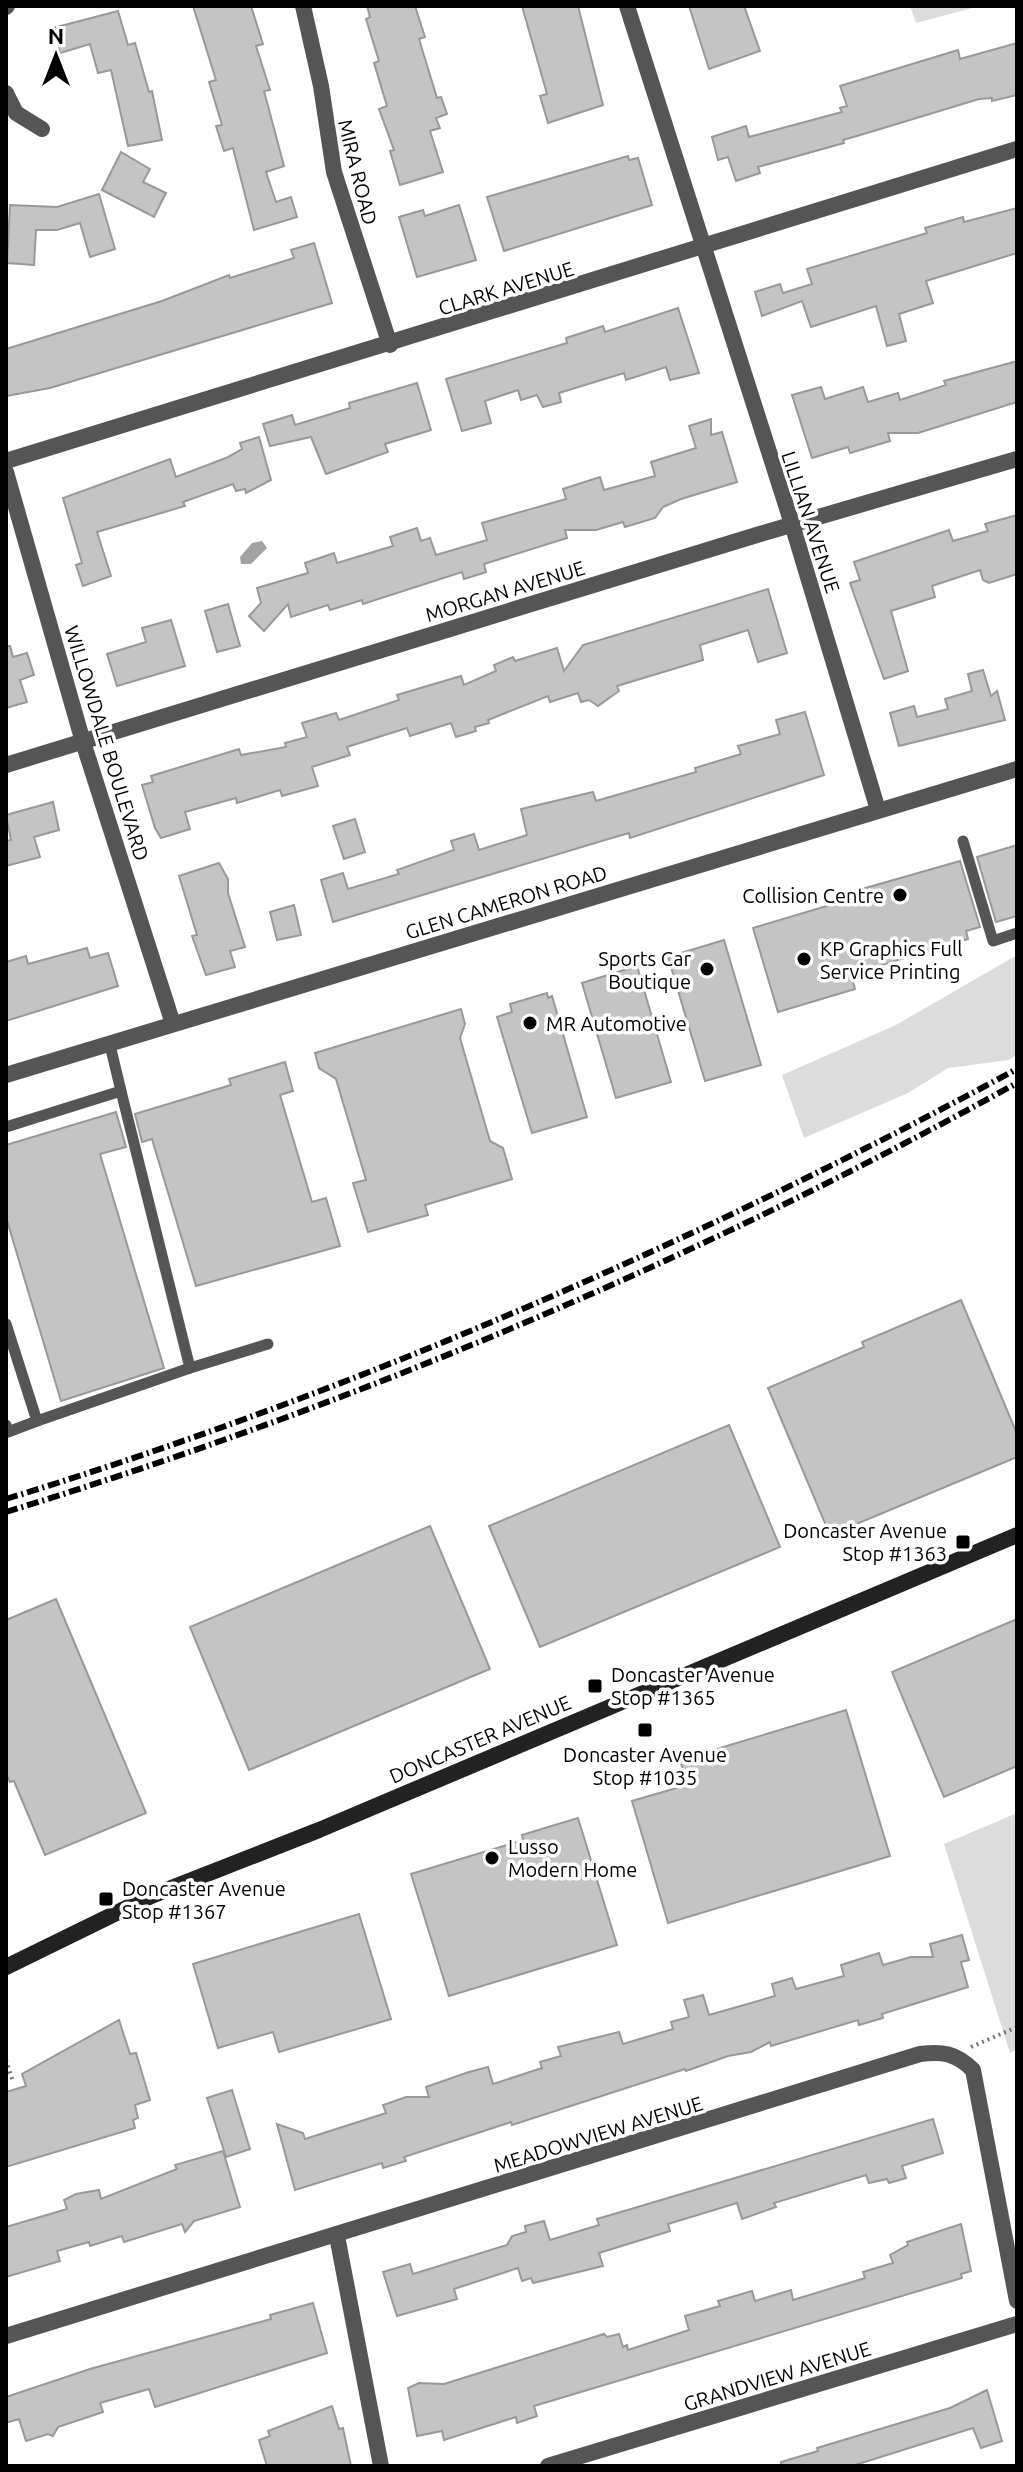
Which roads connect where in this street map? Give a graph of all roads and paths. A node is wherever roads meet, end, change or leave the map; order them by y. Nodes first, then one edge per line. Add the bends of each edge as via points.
1 (303, 6) edge
2 (627, 6) edge
3 (6, 93) edge
4 (42, 129) dead end
5 (1017, 149) edge
6 (706, 247) junction
7 (390, 345) junction
8 (1017, 459) edge
9 (6, 461) edge
10 (6, 472) edge
11 (792, 524) junction
12 (83, 742) junction
13 (6, 765) edge
14 (1017, 769) edge
15 (878, 810) junction
16 (963, 841) dead end
17 (1017, 933) edge
18 (173, 1024) junction
19 (110, 1045) junction
20 (6, 1075) edge
21 (121, 1091) junction
22 (6, 1127) edge
23 (6, 1324) edge
24 (268, 1344) dead end
25 (190, 1368) junction
26 (37, 1421) junction
27 (7, 1431) edge
28 (1017, 1535) edge
29 (6, 1967) edge
30 (1017, 2027) edge
31 (952, 2055) junction
32 (6, 2060) edge
33 (13, 2082) dead end
34 (337, 2236) junction
35 (1017, 2301) edge
36 (1017, 2324) edge
37 (6, 2336) edge
38 (381, 2466) edge
39 (548, 2466) edge

1 - 7 street, MIRA ROAD via 334,172
2 - 6 street, LILLIAN AVENUE
3 - 4 street via 16,113
5 - 6 street, CLARK AVENUE
6 - 7 street, CLARK AVENUE
6 - 11 street, LILLIAN AVENUE
7 - 9 street, CLARK AVENUE
8 - 11 street, MORGAN AVENUE
10 - 12 street, WILLOWDALE BOULEVARD
11 - 12 street, MORGAN AVENUE
11 - 15 street, LILLIAN AVENUE
12 - 13 street, MORGAN AVENUE
12 - 18 street, WILLOWDALE BOULEVARD
14 - 15 street, GLEN CAMERON ROAD
15 - 18 street, GLEN CAMERON ROAD
16 - 17 lane via 993,941
18 - 19 street, GLEN CAMERON ROAD
19 - 20 street, GLEN CAMERON ROAD
19 - 21 lane
21 - 22 lane
21 - 25 lane
23 - 26 lane
24 - 25 lane
25 - 26 lane
26 - 27 lane
28 - 29 street, DONCASTER AVENUE via 151,1896
30 - 31 path
31 - 34 street, MEADOWVIEW AVENUE via 920,2054
31 - 35 street via 973,2070
32 - 33 path
34 - 37 street, MEADOWVIEW AVENUE
34 - 38 street
36 - 39 street, GRANDVIEW AVENUE

